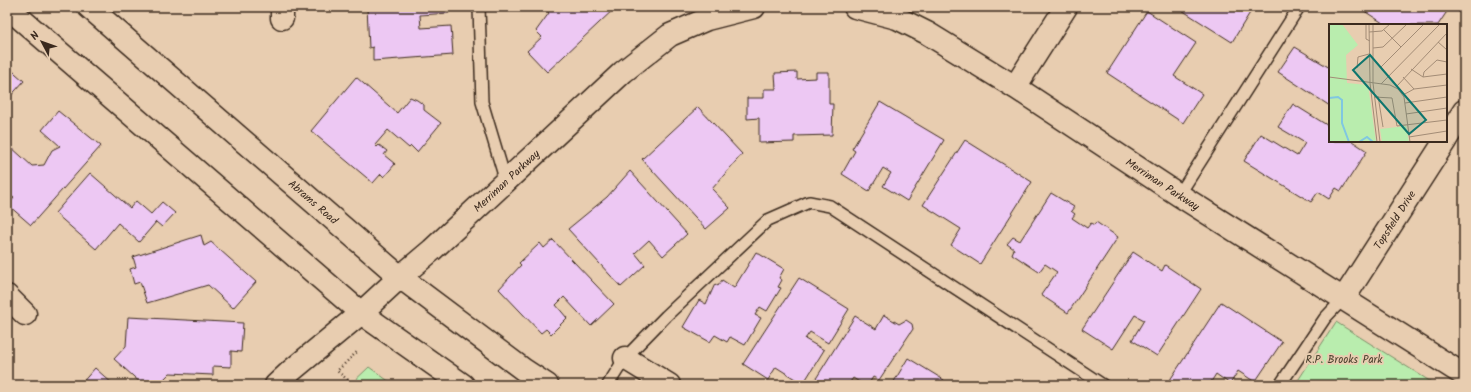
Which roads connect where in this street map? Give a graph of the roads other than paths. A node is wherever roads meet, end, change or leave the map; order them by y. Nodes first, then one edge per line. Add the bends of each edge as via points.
1 (7, 7) edge
2 (89, 7) edge
3 (479, 7) edge
4 (754, 7) edge
5 (855, 7) edge
6 (1066, 7) edge
7 (1299, 7) edge
8 (705, 13) edge
9 (898, 13) edge
10 (1014, 87) junction
11 (1464, 111) edge
12 (1447, 138) edge
13 (1445, 142) edge
14 (506, 182) junction
15 (1179, 195) junction
16 (400, 277) junction
17 (7, 296) edge
18 (1344, 298) junction
19 (361, 313) junction
20 (25, 314) dead end
21 (625, 358) junction
22 (1464, 375) edge
23 (276, 385) edge
24 (463, 385) edge
25 (546, 385) edge
26 (608, 385) edge
27 (668, 385) edge
28 (1103, 385) edge
29 (1280, 385) edge

1 - 19 street
2 - 16 street, Abrams Road
3 - 14 lane via 482,102
4 - 8 street, Merriman Parkway
5 - 9 street, Merriman Parkway
6 - 10 street
7 - 15 lane
8 - 14 street, Merriman Parkway via 670,35 623,72
9 - 10 street, Merriman Parkway
10 - 15 street, Merriman Parkway
11 - 12 street, Topsfield Drive
13 - 18 street, Topsfield Drive
14 - 16 street, Merriman Parkway
15 - 18 street, Merriman Parkway
16 - 19 street, Merriman Parkway
16 - 25 street, Abrams Road
17 - 20 street
18 - 22 street, Merriman Parkway
18 - 29 lane via 1325,318
19 - 23 street, Merriman Parkway
19 - 24 street
21 - 26 lane
21 - 27 street
21 - 28 lane via 768,220 809,202 830,206

